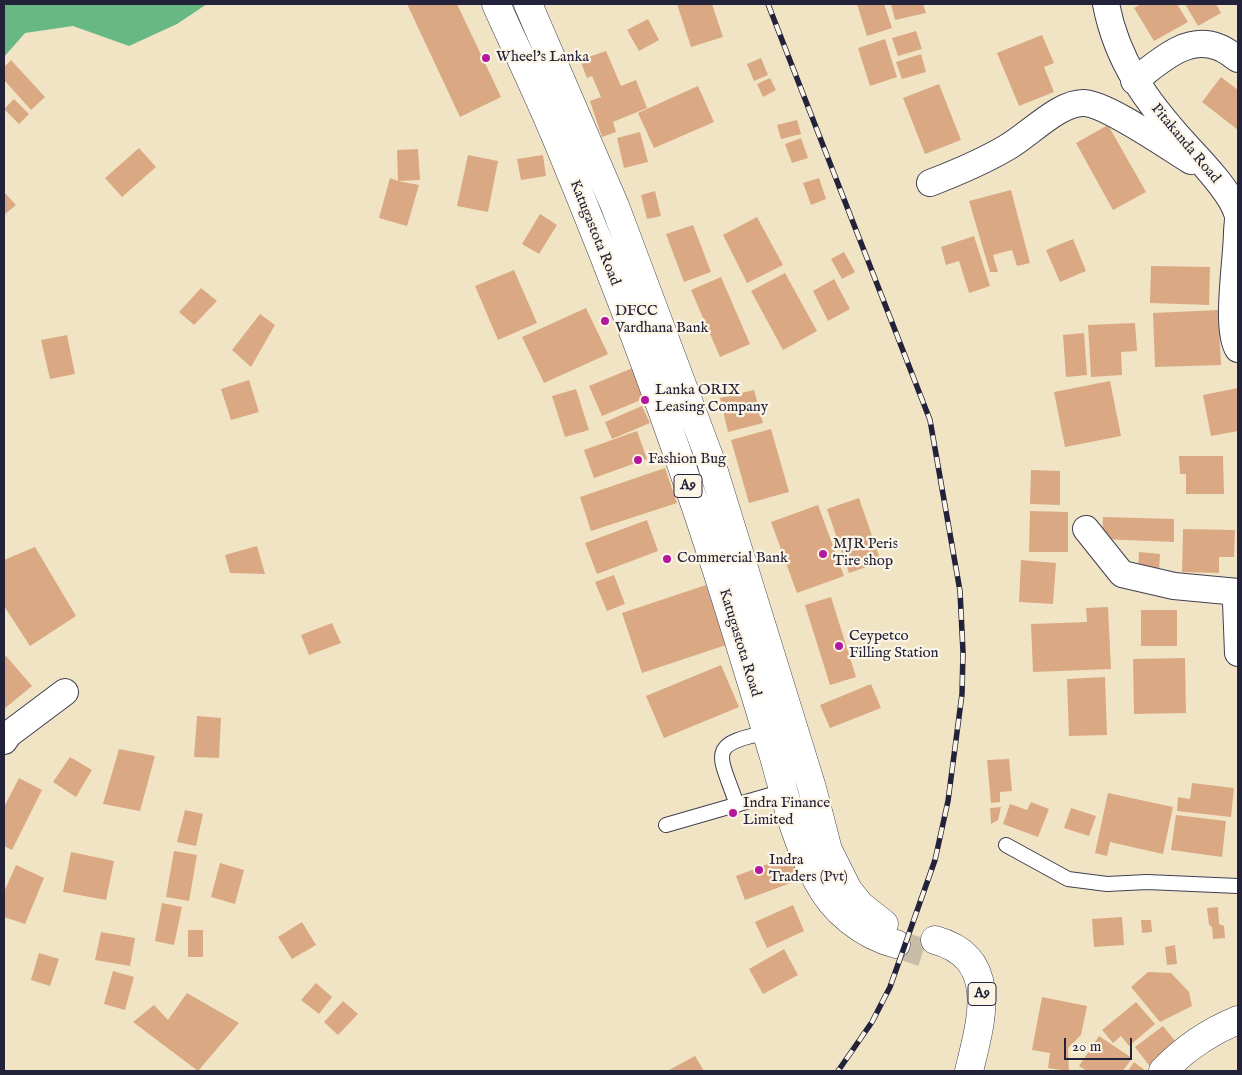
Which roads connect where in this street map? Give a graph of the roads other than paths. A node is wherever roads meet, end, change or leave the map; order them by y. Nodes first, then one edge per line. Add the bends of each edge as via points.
1 (496, 4) edge
2 (528, 4) edge
3 (1106, 4) edge
4 (1238, 59) edge
5 (1134, 81) junction
6 (1215, 176) junction
7 (930, 183) dead end
8 (1238, 349) edge
9 (1086, 530) dead end
10 (1238, 593) edge
11 (1238, 653) edge
12 (65, 692) dead end
13 (766, 733) junction
14 (4, 741) edge
15 (784, 791) junction
16 (737, 805) junction
17 (666, 825) dead end
18 (1006, 844) dead end
19 (1238, 886) edge
20 (1238, 1020) edge
21 (952, 1071) edge
22 (969, 1071) edge
23 (1163, 1071) edge

1 - 13 main road, Katugastota Road / A9 via 559,145 618,293 701,524
2 - 15 main road, Katugastota Road / A9 via 615,206 711,462 812,788 828,850 860,906 899,937 885,941 860,928 827,897 806,858
3 - 5 street, Pitakanda Road via 1111,31
4 - 5 street via 1217,46 1199,44 1178,49
5 - 6 street, Pitakanda Road
6 - 7 street via 1102,107 1084,103 1066,106 1008,148
6 - 8 street, Pitakanda Road via 1238,213 1232,314
9 - 10 street via 1122,574 1174,586
10 - 11 street
12 - 14 street
13 - 15 main road, Katugastota Road / A9
13 - 16 lane via 738,738 722,751 722,762
15 - 16 lane
16 - 17 lane
18 - 19 lane via 1068,879 1107,884 1147,882
20 - 23 main road via 1183,1051
21 - 22 main road, A9 via 962,1042 967,1000 964,982 957,968 933,948 950,944 963,952 975,967 983,1002

